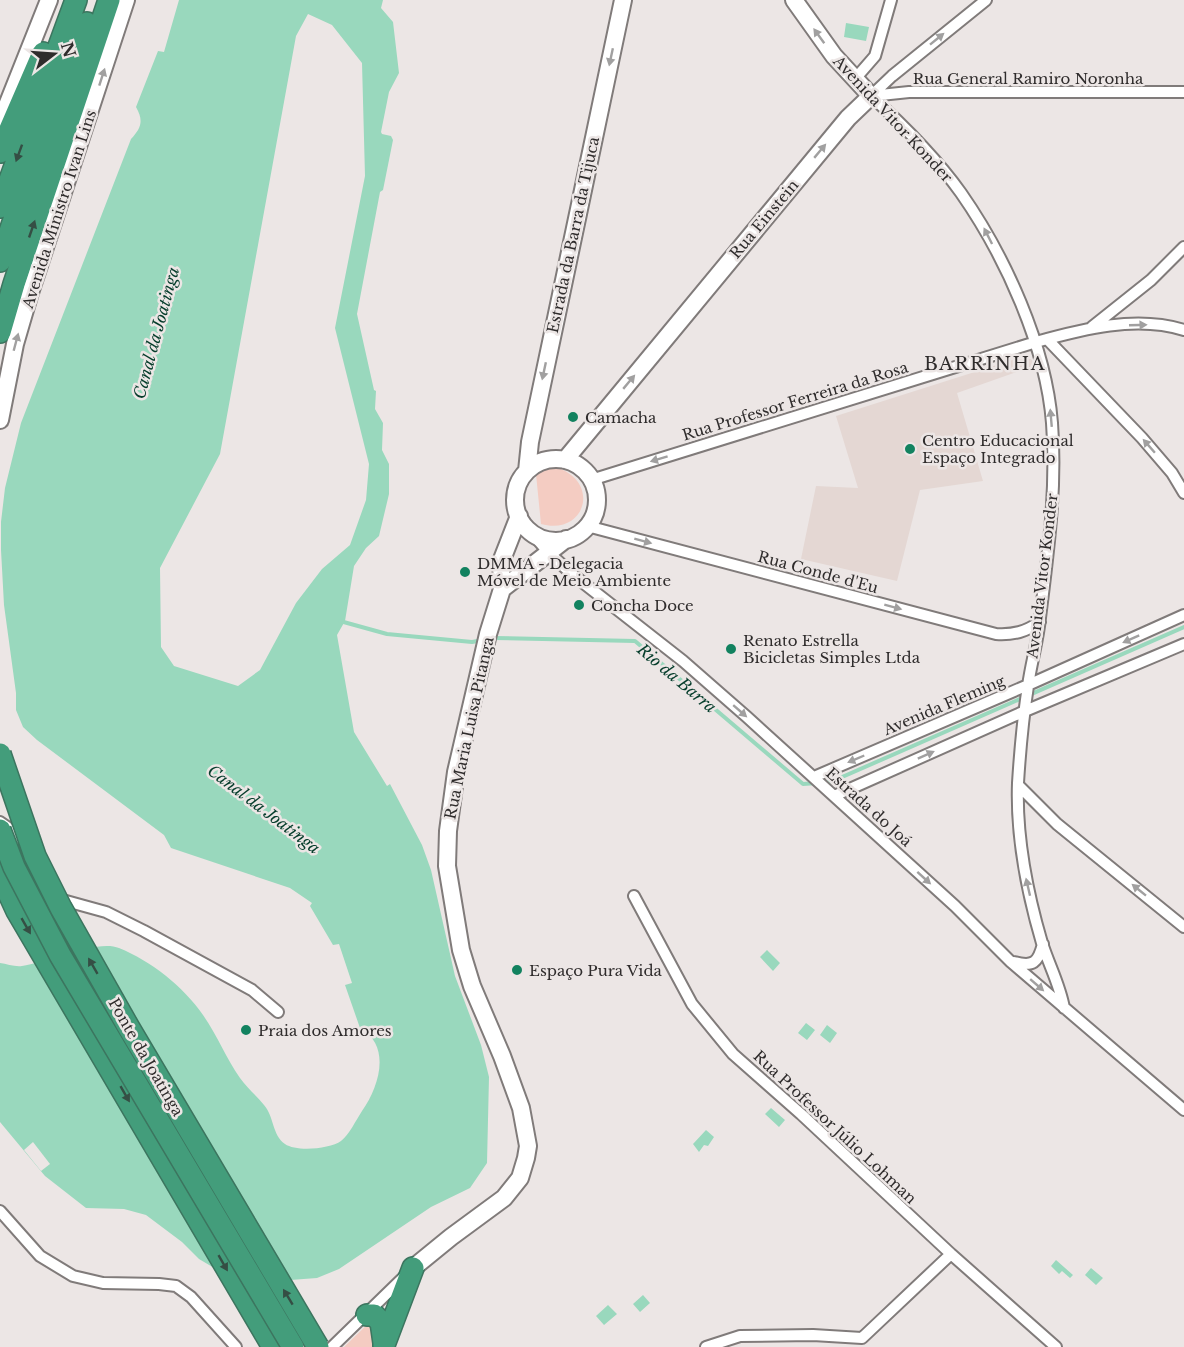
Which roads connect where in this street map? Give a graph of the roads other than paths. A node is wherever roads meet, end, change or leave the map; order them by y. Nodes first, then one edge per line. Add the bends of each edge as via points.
1 (49, 0) edge
2 (76, 0) edge
3 (96, 0) edge
4 (109, 0) edge
5 (126, 0) edge
6 (623, 0) edge
7 (794, 0) edge
8 (891, 0) edge
9 (986, 0) edge
10 (855, 79) junction
11 (1184, 92) edge
12 (872, 96) junction
13 (0, 123) edge
14 (0, 152) edge
15 (30, 172) junction
16 (0, 207) edge
17 (1184, 247) edge
18 (0, 261) edge
19 (1092, 327) junction
20 (1184, 330) edge
21 (0, 332) edge
22 (1041, 340) junction
23 (0, 420) edge
24 (565, 460) junction
25 (527, 471) junction
26 (591, 480) junction
27 (1184, 493) edge
28 (519, 516) junction
29 (586, 526) junction
30 (530, 531) junction
31 (566, 539) junction
32 (549, 553) junction
33 (501, 562) junction
34 (521, 573) junction
35 (502, 589) junction
36 (1184, 615) edge
37 (1040, 622) junction
38 (1184, 644) edge
39 (1027, 687) junction
40 (1025, 708) junction
41 (0, 754) edge
42 (815, 778) junction
43 (1018, 785) junction
44 (833, 794) junction
45 (0, 822) edge
46 (0, 830) edge
47 (0, 866) edge
48 (0, 874) edge
49 (33, 886) junction
50 (633, 896) dead end
51 (1184, 927) edge
52 (1043, 944) junction
53 (1011, 962) junction
54 (1064, 1008) junction
55 (278, 1012) dead end
56 (1184, 1110) edge
57 (0, 1211) edge
58 (951, 1254) junction
59 (413, 1268) junction
60 (366, 1315) junction
61 (866, 1342) edge
62 (384, 1346) edge
63 (236, 1347) edge
64 (273, 1347) edge
65 (293, 1347) edge
66 (318, 1347) edge
67 (332, 1347) edge
68 (706, 1347) edge
69 (1056, 1347) edge

1 - 13 street
2 - 14 highway via 40,59
2 - 15 highway
2 -> 16 highway
3 - 15 highway
21 -> 4 highway, Avenida Ministro Ivan Lins
23 -> 5 street, Avenida Ministro Ivan Lins via 29,296
6 -> 25 street, Estrada da Barra da Tijuca
10 -> 7 street, Avenida Vitor Konder
8 - 10 street via 875,56
12 -> 9 street, Rua Einstein via 891,76
10 - 12 street, Avenida Vitor Konder
11 - 12 street, Rua General Ramiro Noronha via 909,92
22 -> 12 street, Avenida Vitor Konder via 966,200
24 -> 12 street, Rua Einstein via 848,118
15 - 18 highway
17 - 19 street
19 -> 20 street, Rua Professor Ferreira da Rosa via 1146,324
19 - 22 street, Rua Professor Ferreira da Rosa
22 -> 26 street, Rua Professor Ferreira da Rosa
27 -> 22 street via 1142,438
37 -> 22 street, Avenida Vitor Konder via 1053,497 1052,423
24 - 25 street via 544,461
24 - 26 street via 580,467
25 - 28 street via 516,489
26 - 29 street via 596,503
28 - 30 street
28 - 33 street, Rua Maria Luisa Pitanga
29 - 31 street
29 -> 37 street, Rua Conde d'Eu via 996,634 1014,634
30 - 31 street via 547,539
30 - 32 street, Estrada do Joá
31 - 32 street
32 - 34 street
32 -> 42 street, Estrada do Joá via 683,662
33 - 34 street
33 - 35 street, Rua Maria Luisa Pitanga
34 - 35 street
35 - 59 street, Rua Maria Luisa Pitanga via 451,800 447,866 464,959 521,1108 528,1146 513,1190
36 -> 39 street, Avenida Fleming
37 - 39 street, Avenida Vitor Konder
38 - 40 street
39 - 40 street, Avenida Vitor Konder
39 -> 42 street, Avenida Fleming
40 - 43 street, Avenida Vitor Konder
44 -> 40 street
66 -> 41 highway, Ponte da Joatinga, bridge via 61,908 35,856
42 - 44 street, Estrada do Joá
51 -> 43 street via 1057,824
52 -> 43 street, Avenida Vitor Konder via 1023,860
44 -> 53 street, Estrada do Joá
45 - 49 street via 18,838
46 - 65 highway, Ponte da Joatinga, bridge via 14,867 60,955
47 - 49 street
48 -> 64 highway via 17,911
49 - 55 street via 62,901 106,912 144,931 252,990
50 - 58 street, Rua Professor Júlio Lohman via 692,1004 733,1054
52 - 53 street via 1039,957 1030,964
52 - 54 street, Avenida Vitor Konder
53 -> 54 street, Estrada do Joá
54 - 56 street, Estrada do Joá
57 - 63 street via 40,1256 73,1276 103,1283 176,1286
58 - 61 street
58 - 69 street, Rua Professor Júlio Lohman
59 - 60 street, Rua Maria Luisa Pitanga
59 - 62 highway
60 - 62 highway via 381,1322
60 - 67 street, Rua Maria Luisa Pitanga
61 - 68 street via 813,1335 740,1336

